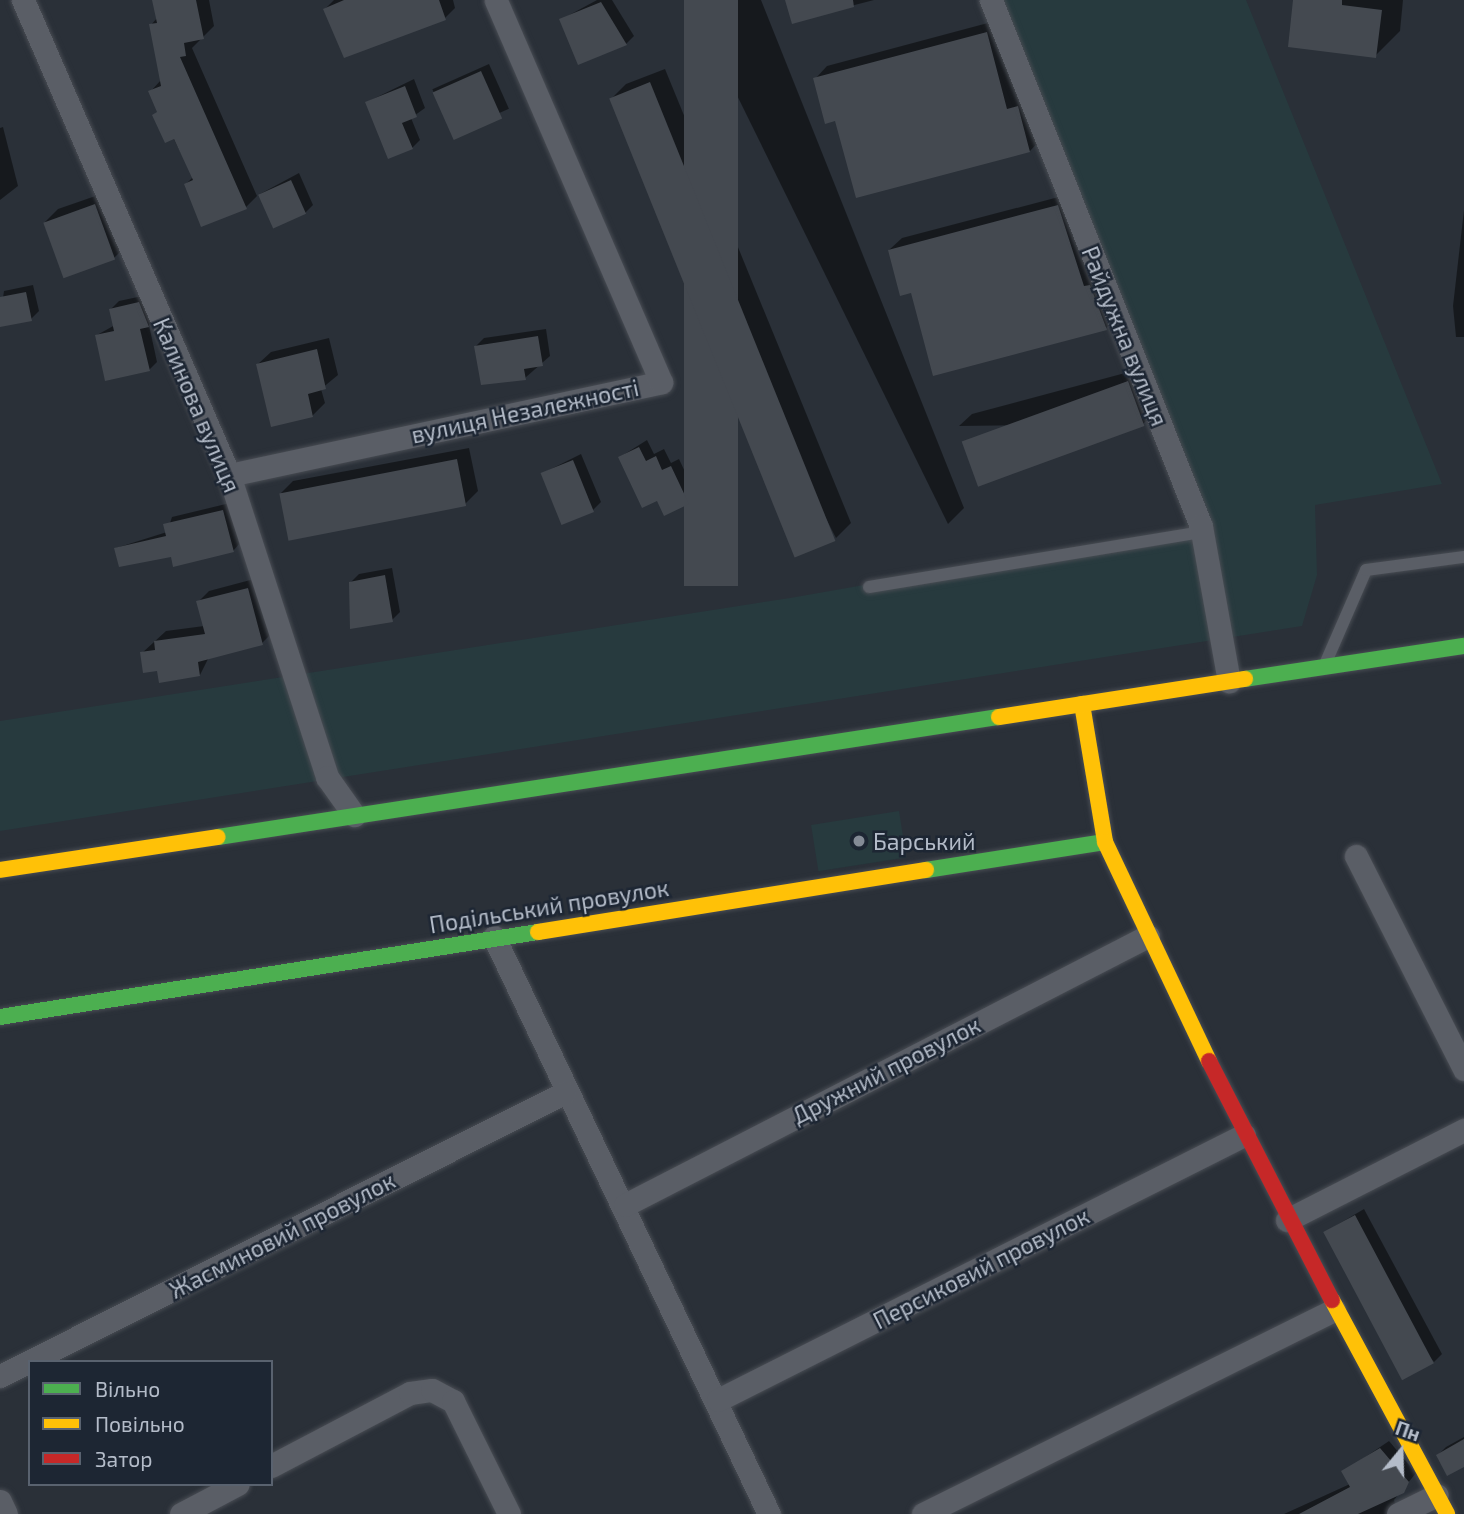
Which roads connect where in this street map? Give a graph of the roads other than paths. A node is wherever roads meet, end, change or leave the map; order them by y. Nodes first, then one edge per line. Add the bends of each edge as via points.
1 (23, 0) edge
2 (496, 0) edge
3 (990, 0) edge
4 (229, 475) junction
5 (1202, 532) junction
6 (1464, 556) edge
7 (869, 587) dead end
8 (1464, 646) edge
9 (1324, 667) junction
10 (1229, 681) junction
11 (1082, 704) junction
12 (354, 815) junction
13 (1105, 842) junction
14 (1356, 856) dead end
15 (0, 870) edge
16 (1148, 936) junction
17 (494, 937) junction
18 (0, 1017) edge
19 (1464, 1069) edge
20 (564, 1093) junction
21 (1464, 1130) edge
22 (1244, 1135) junction
23 (625, 1205) junction
24 (1287, 1220) junction
25 (1334, 1310) junction
26 (32, 1360) edge
27 (28, 1362) edge
28 (0, 1376) edge
29 (718, 1400) junction
30 (273, 1465) edge
31 (233, 1486) edge
32 (0, 1501) edge
33 (1442, 1504) edge
34 (6, 1514) edge
35 (181, 1514) edge
36 (509, 1514) edge
37 (769, 1514) edge
38 (923, 1514) edge
39 (1398, 1514) edge

1 - 4 street, Калинова вулиця
2 - 4 street, вулиця Незалежності via 661,382
3 - 5 street, Райдужна вулиця
4 - 12 street, Калинова вулиця via 327,777
5 - 7 lane
5 - 10 street, Райдужна вулиця
6 - 9 lane via 1366,570
8 - 9 main road
9 - 10 main road
10 - 11 main road
11 - 12 main road
11 - 13 main road
12 - 15 main road
13 - 16 main road
13 - 17 main road, Подільський провулок
14 - 19 street
16 - 22 main road
16 - 23 street, Дружний провулок
17 - 18 main road, Подільський провулок
17 - 20 street
20 - 23 street
20 - 26 street, Жасминовий провулок
21 - 24 street
22 - 24 main road
22 - 29 street, Персиковий провулок
23 - 29 street
24 - 25 main road
25 - 33 main road
25 - 38 street
27 - 28 street, Жасминовий провулок
29 - 37 street
30 - 36 street via 410,1393 432,1390 453,1401
31 - 35 street
32 - 34 street
33 - 39 street

